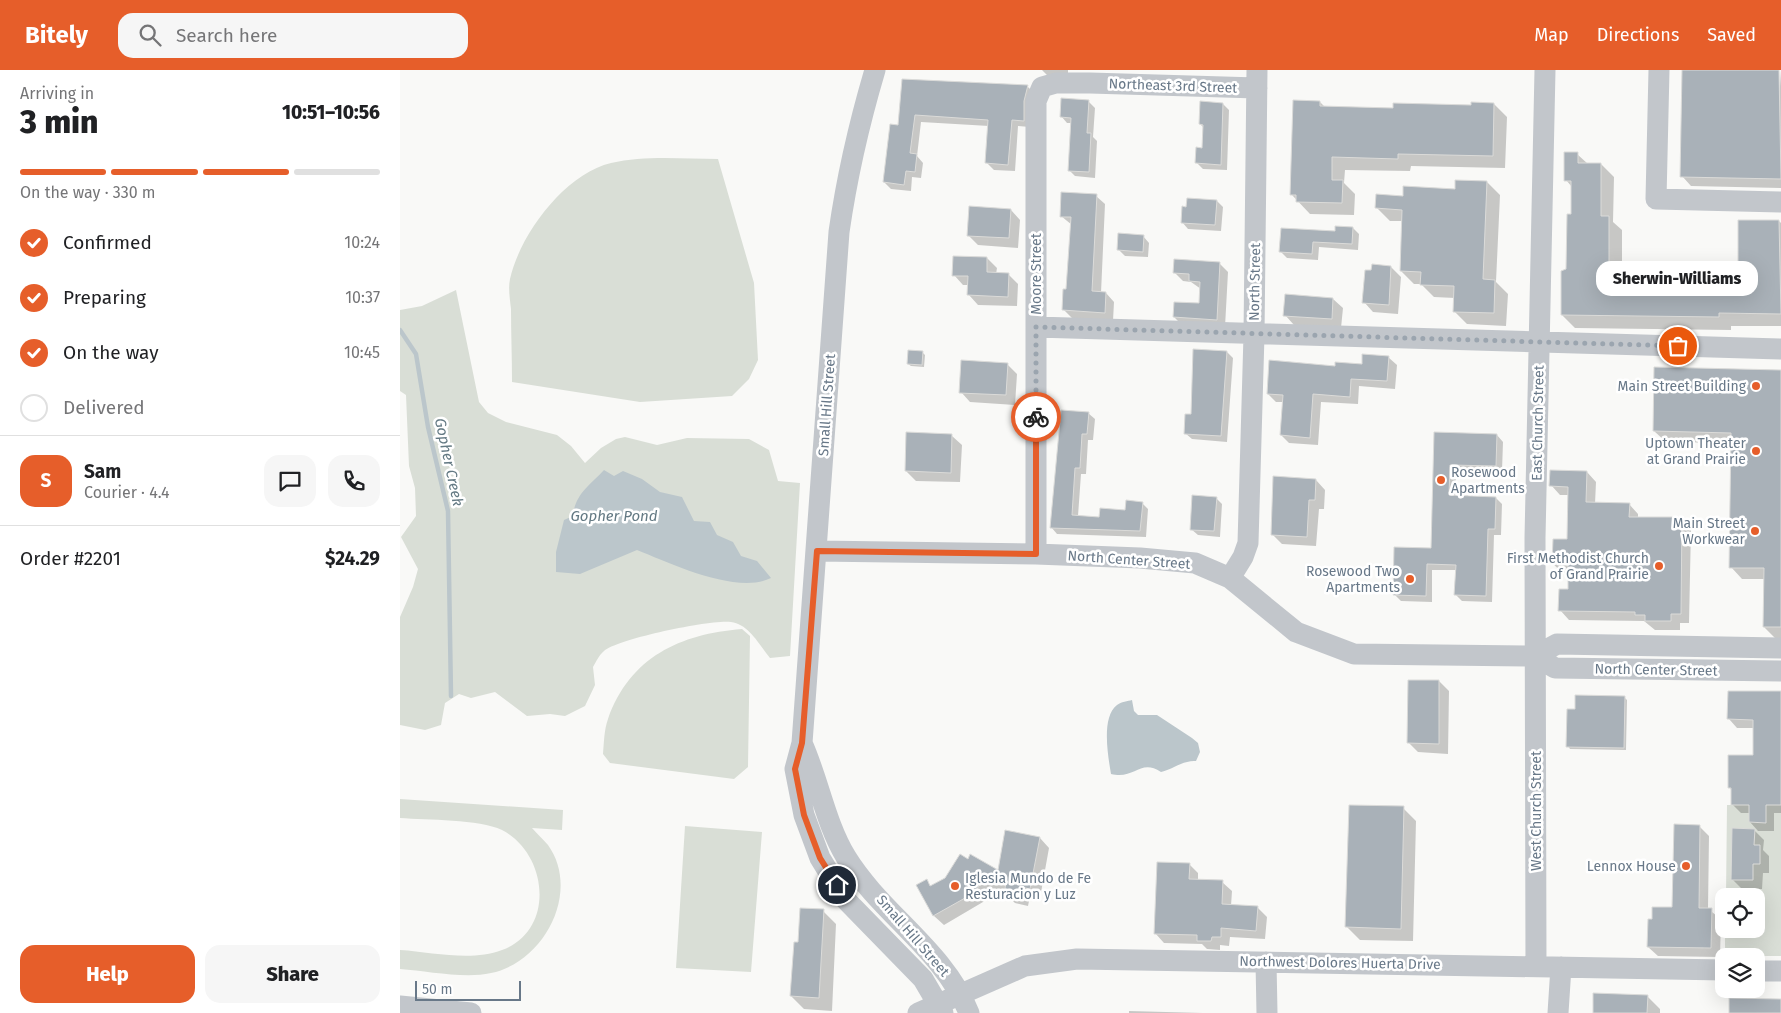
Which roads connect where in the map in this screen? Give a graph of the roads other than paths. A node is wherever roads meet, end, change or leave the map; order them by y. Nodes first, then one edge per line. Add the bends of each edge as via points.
1 (875, 70) edge
2 (1545, 70) edge
3 (1659, 70) edge
4 (1090, 77) edge
5 (1257, 79) edge
6 (1781, 202) edge
7 (1036, 327) junction
8 (1254, 335) junction
9 (1540, 342) junction
10 (1781, 349) edge
11 (817, 551) junction
12 (1036, 554) junction
13 (1230, 578) junction
14 (1781, 648) edge
15 (1535, 656) junction
16 (1781, 671) edge
17 (802, 743) junction
18 (1266, 962) junction
19 (1536, 966) junction
20 (1561, 967) junction
21 (1715, 970) edge
22 (1765, 971) edge
23 (1781, 971) edge
24 (965, 1004) edge
25 (400, 1006) edge
26 (941, 1008) edge
27 (470, 1013) edge
28 (918, 1013) edge
29 (1267, 1013) edge
30 (1558, 1013) edge

1 - 11 street, Small Hill Street via 856,135 839,232
2 - 9 street, East Church Street
3 - 6 street via 1656,199
4 - 5 street, Northeast 3rd Street
4 - 7 street, Moore Street via 1042,87 1036,101
5 - 8 street, North Street
7 - 8 street
7 - 12 street, Moore Street
8 - 9 street
8 - 13 street, North Street via 1248,543
9 - 10 street
9 - 15 street, East Church Street
11 - 12 street, North Center Street
11 - 17 street, Small Hill Street
12 - 13 street, North Center Street via 1195,563
13 - 15 street, North Center Street via 1296,632 1354,654
14 - 15 street, North Center Street via 1557,644
15 - 16 street, North Center Street via 1554,668
15 - 19 street, West Church Street
17 - 24 street, Small Hill Street via 814,770 822,807 847,858 943,968
17 - 26 street, Small Hill Street via 795,769 804,815 820,858 845,899 923,979
18 - 19 street, Northwest Dolores Huerta Drive
18 - 24 street, Northwest Dolores Huerta Drive via 1077,959 1025,966
18 - 29 street
19 - 20 street, Northwest Dolores Huerta Drive
20 - 21 street, Northwest Dolores Huerta Drive
20 - 30 street
22 - 23 street
24 - 26 street, Northwest Dolores Huerta Drive
25 - 27 street
26 - 28 street, Northwest Dolores Huerta Drive

